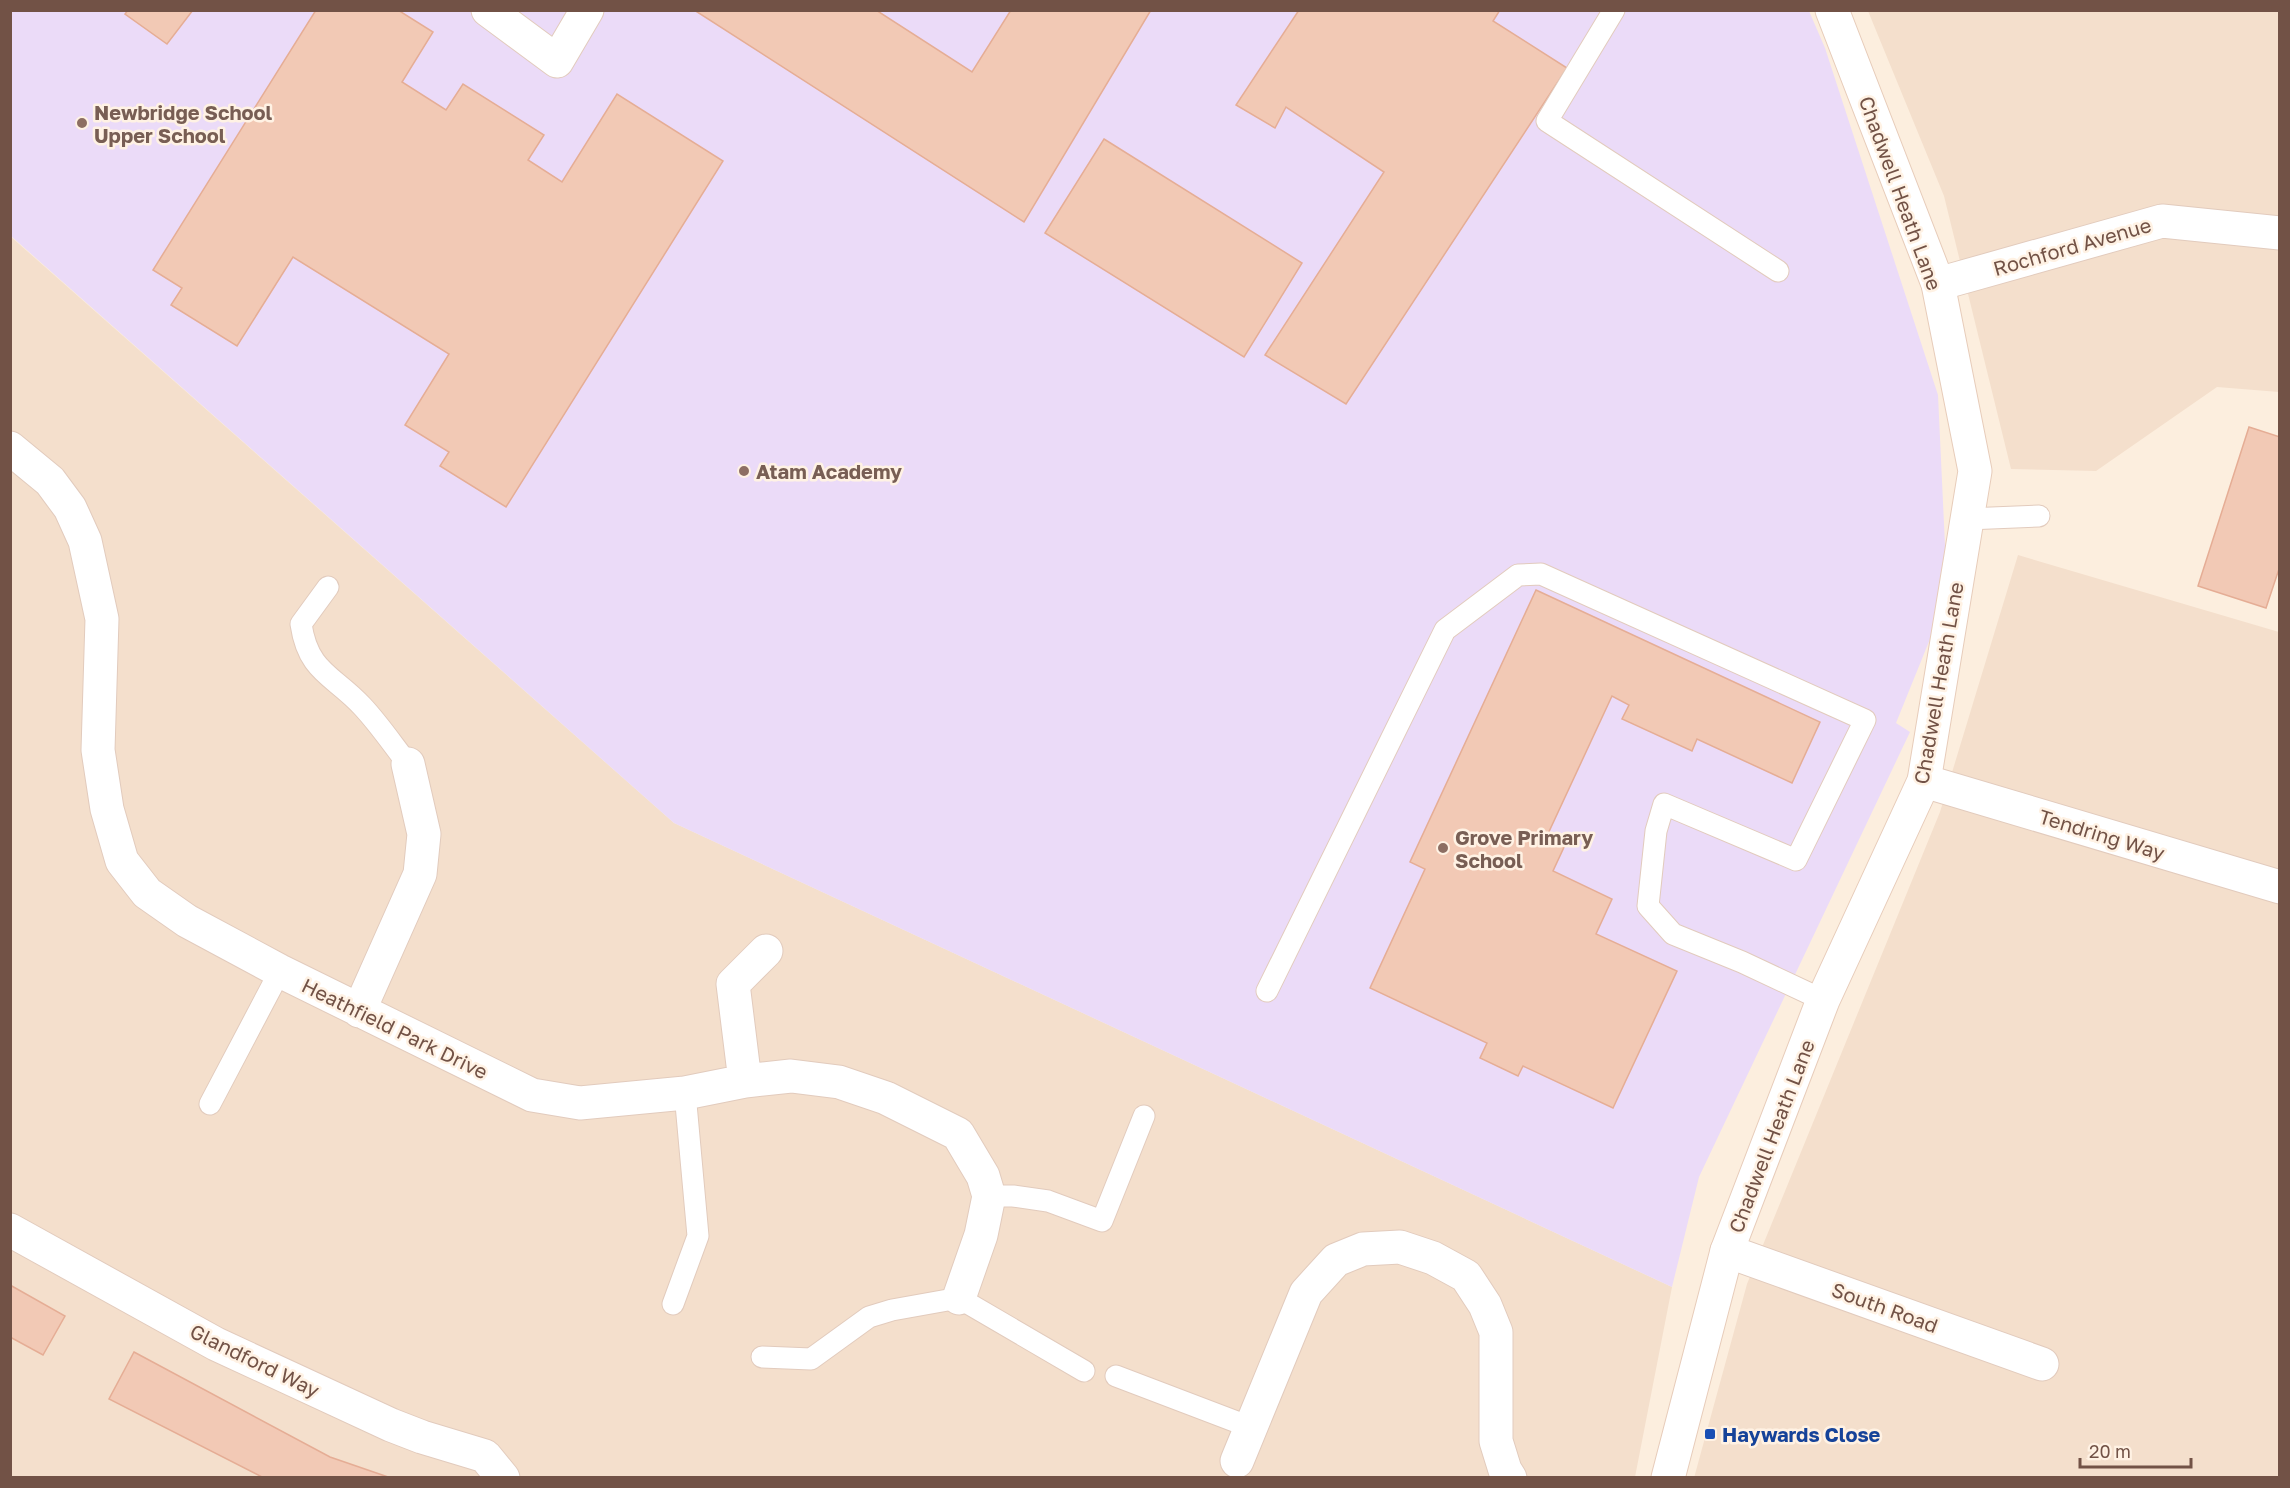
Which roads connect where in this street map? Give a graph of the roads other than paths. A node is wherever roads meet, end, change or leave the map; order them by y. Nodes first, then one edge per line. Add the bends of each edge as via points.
1 (488, 10) edge
2 (587, 10) edge
3 (1614, 10) edge
4 (1832, 10) edge
5 (2280, 233) edge
6 (1778, 271) dead end
7 (1938, 285) junction
8 (10, 448) edge
9 (2039, 516) dead end
10 (1967, 519) junction
11 (328, 587) dead end
12 (408, 764) joint
13 (1924, 781) junction
14 (2280, 887) edge
15 (766, 951) dead end
16 (280, 971) junction
17 (1267, 991) dead end
18 (1823, 1000) junction
19 (359, 1011) junction
20 (745, 1081) junction
21 (685, 1093) junction
22 (210, 1104) dead end
23 (1144, 1116) dead end
24 (989, 1196) junction
25 (10, 1230) edge
26 (1727, 1251) junction
27 (959, 1298) junction
28 (673, 1304) dead end
29 (762, 1357) dead end
30 (2042, 1364) dead end
31 (1084, 1371) dead end
32 (1116, 1376) dead end
33 (1250, 1427) junction
34 (1237, 1461) dead end
35 (503, 1478) edge
36 (1510, 1478) edge
37 (1668, 1478) edge

1 - 2 street via 557,61
3 - 6 lane via 1547,121
4 - 7 street, Chadwell Heath Lane
5 - 7 street, Rochford Avenue via 2162,221
7 - 10 street, Chadwell Heath Lane via 1975,471
8 - 16 street, Heathfield Park Drive via 50,481 70,508 85,541 102,619 98,750 107,809 122,861 147,893 188,921
9 - 10 lane
10 - 13 street, Chadwell Heath Lane
11 - 12 lane via 301,624 304,641 319,669 362,706
12 - 19 street via 424,834 420,874
13 - 14 street, Tendring Way
13 - 18 street, Chadwell Heath Lane
15 - 20 street via 733,984
16 - 19 street, Heathfield Park Drive
16 - 22 lane
17 - 18 lane via 1445,630 1518,575 1541,574 1865,720 1796,860 1664,804 1656,831 1648,906 1673,934
18 - 26 street, Chadwell Heath Lane
19 - 21 street, Heathfield Park Drive via 532,1095 580,1103
20 - 21 street, Heathfield Park Drive
20 - 24 street, Heathfield Park Drive via 791,1076 838,1082 886,1098 958,1134 983,1176
21 - 28 lane via 698,1236
23 - 24 lane via 1102,1221 1048,1201
24 - 27 street via 981,1235
25 - 35 street, Glandford Way via 216,1344 392,1425 485,1456
26 - 30 street, South Road
26 - 37 street, Chadwell Heath Lane
27 - 29 lane via 869,1317 811,1359
27 - 31 lane
32 - 33 lane
33 - 34 street
33 - 36 street via 1306,1293 1336,1260 1363,1249 1400,1247 1466,1276 1485,1305 1496,1332 1496,1441

